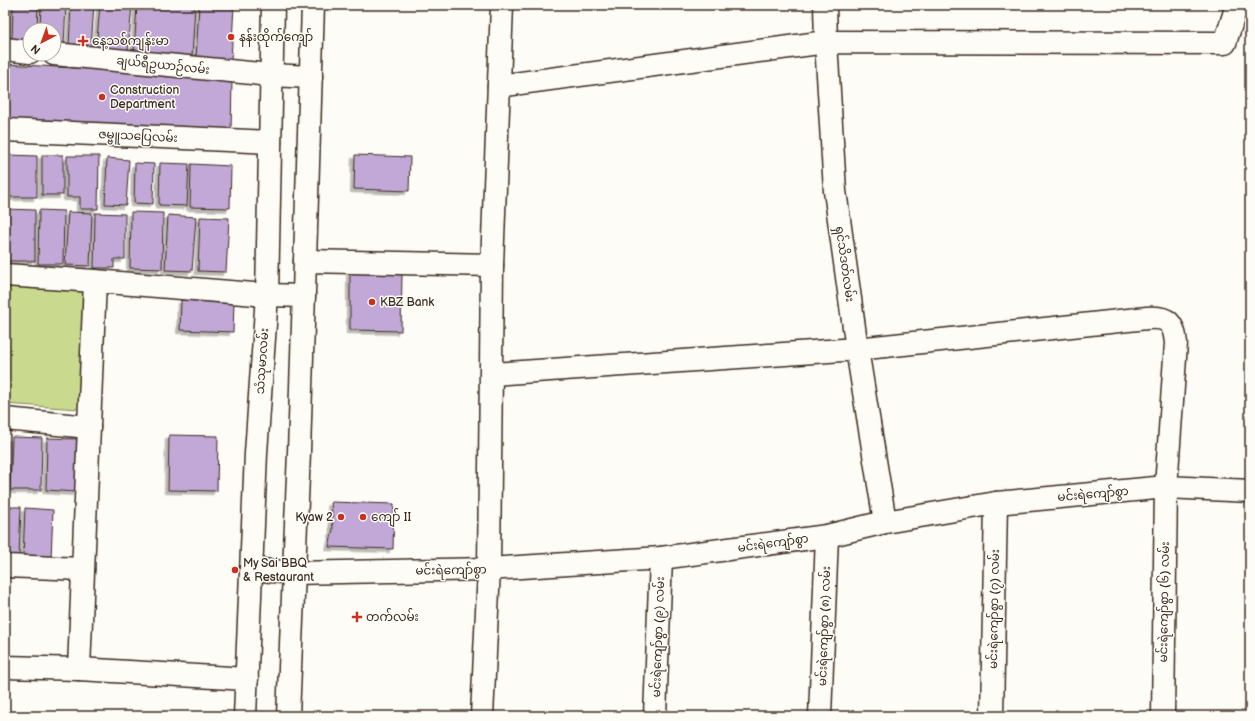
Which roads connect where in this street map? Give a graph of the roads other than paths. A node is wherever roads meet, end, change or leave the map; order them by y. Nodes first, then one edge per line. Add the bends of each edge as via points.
1 (273, 5) edge
2 (313, 5) edge
3 (502, 5) edge
4 (825, 5) edge
5 (1237, 5) edge
6 (826, 42) junction
7 (5, 49) edge
8 (22, 51) edge
9 (62, 55) edge
10 (271, 75) junction
11 (311, 78) junction
12 (499, 86) junction
13 (5, 130) edge
14 (270, 142) junction
15 (305, 261) junction
16 (492, 265) junction
17 (5, 275) edge
18 (94, 281) junction
19 (267, 295) junction
20 (304, 296) junction
21 (857, 349) junction
22 (492, 374) junction
23 (5, 419) edge
24 (89, 427) junction
25 (1166, 487) junction
26 (1250, 490) edge
27 (996, 503) junction
28 (885, 522) junction
29 (828, 536) junction
30 (661, 558) junction
31 (5, 566) edge
32 (83, 568) junction
33 (251, 569) junction
34 (489, 569) junction
35 (293, 574) junction
36 (5, 667) edge
37 (79, 669) junction
38 (247, 679) junction
39 (245, 716) edge
40 (288, 716) edge
41 (482, 716) edge
42 (654, 716) edge
43 (820, 716) edge
44 (992, 716) edge
45 (1163, 716) edge

1 - 10 street, သံသုမာလမ်း
2 - 11 street
3 - 12 street
4 - 6 street, ရှင်သိဒတ်လမ်း
5 - 6 street via 1225,43
6 - 12 street
6 - 21 street, ရှင်သိဒတ်လမ်း via 835,191
7 - 8 street
9 - 10 street, ချယ်ရီဥယာဉ်လမ်း
10 - 11 street, ချယ်ရီဥယာဉ်လမ်း
10 - 14 street, သံသုမာလမ်း
11 - 15 street
12 - 16 street
13 - 14 street, ဇမ္ဗူသပြေလမ်း
14 - 19 street, သံသုမာလမ်း
15 - 16 street
15 - 20 street
16 - 22 street
17 - 18 street
18 - 19 street
18 - 24 street
19 - 20 street
19 - 33 street, သံသုမာလမ်း
20 - 35 street
21 - 22 street, မင်းရဲကျော်စွာ (၆) လမ်း
21 - 25 street, မင်းရဲကျော်စွာ (၆) လမ်း via 1147,318 1159,317 1168,321 1175,331 1176,343
21 - 28 street, ရှင်သိဒတ်လမ်း
22 - 34 street
23 - 24 street
24 - 32 street
25 - 26 street, မင်းရဲကျော်စွာ
25 - 27 street, မင်းရဲကျော်စွာ
25 - 45 street, မင်းရဲကျော်စွာ (၆) လမ်း
27 - 28 street, မင်းရဲကျော်စွာ
27 - 44 street, မင်းရဲကျော်စွာ (၇) လမ်း
28 - 29 street, မင်းရဲကျော်စွာ
29 - 30 street, မင်းရဲကျော်စွာ
29 - 43 street, မင်းရဲကျော်စွာ (၈) လမ်း
30 - 34 street, မင်းရဲကျော်စွာ
30 - 42 street, မင်းရဲကျော်စွာ (၉) လမ်း
31 - 32 street
32 - 37 street
33 - 35 street, မင်းရဲကျော်စွာ
33 - 38 street, သံသုမာလမ်း
34 - 35 street, မင်းရဲကျော်စွာ
34 - 41 street
35 - 40 street
36 - 37 street
37 - 38 street
38 - 39 street, သံသုမာလမ်း

